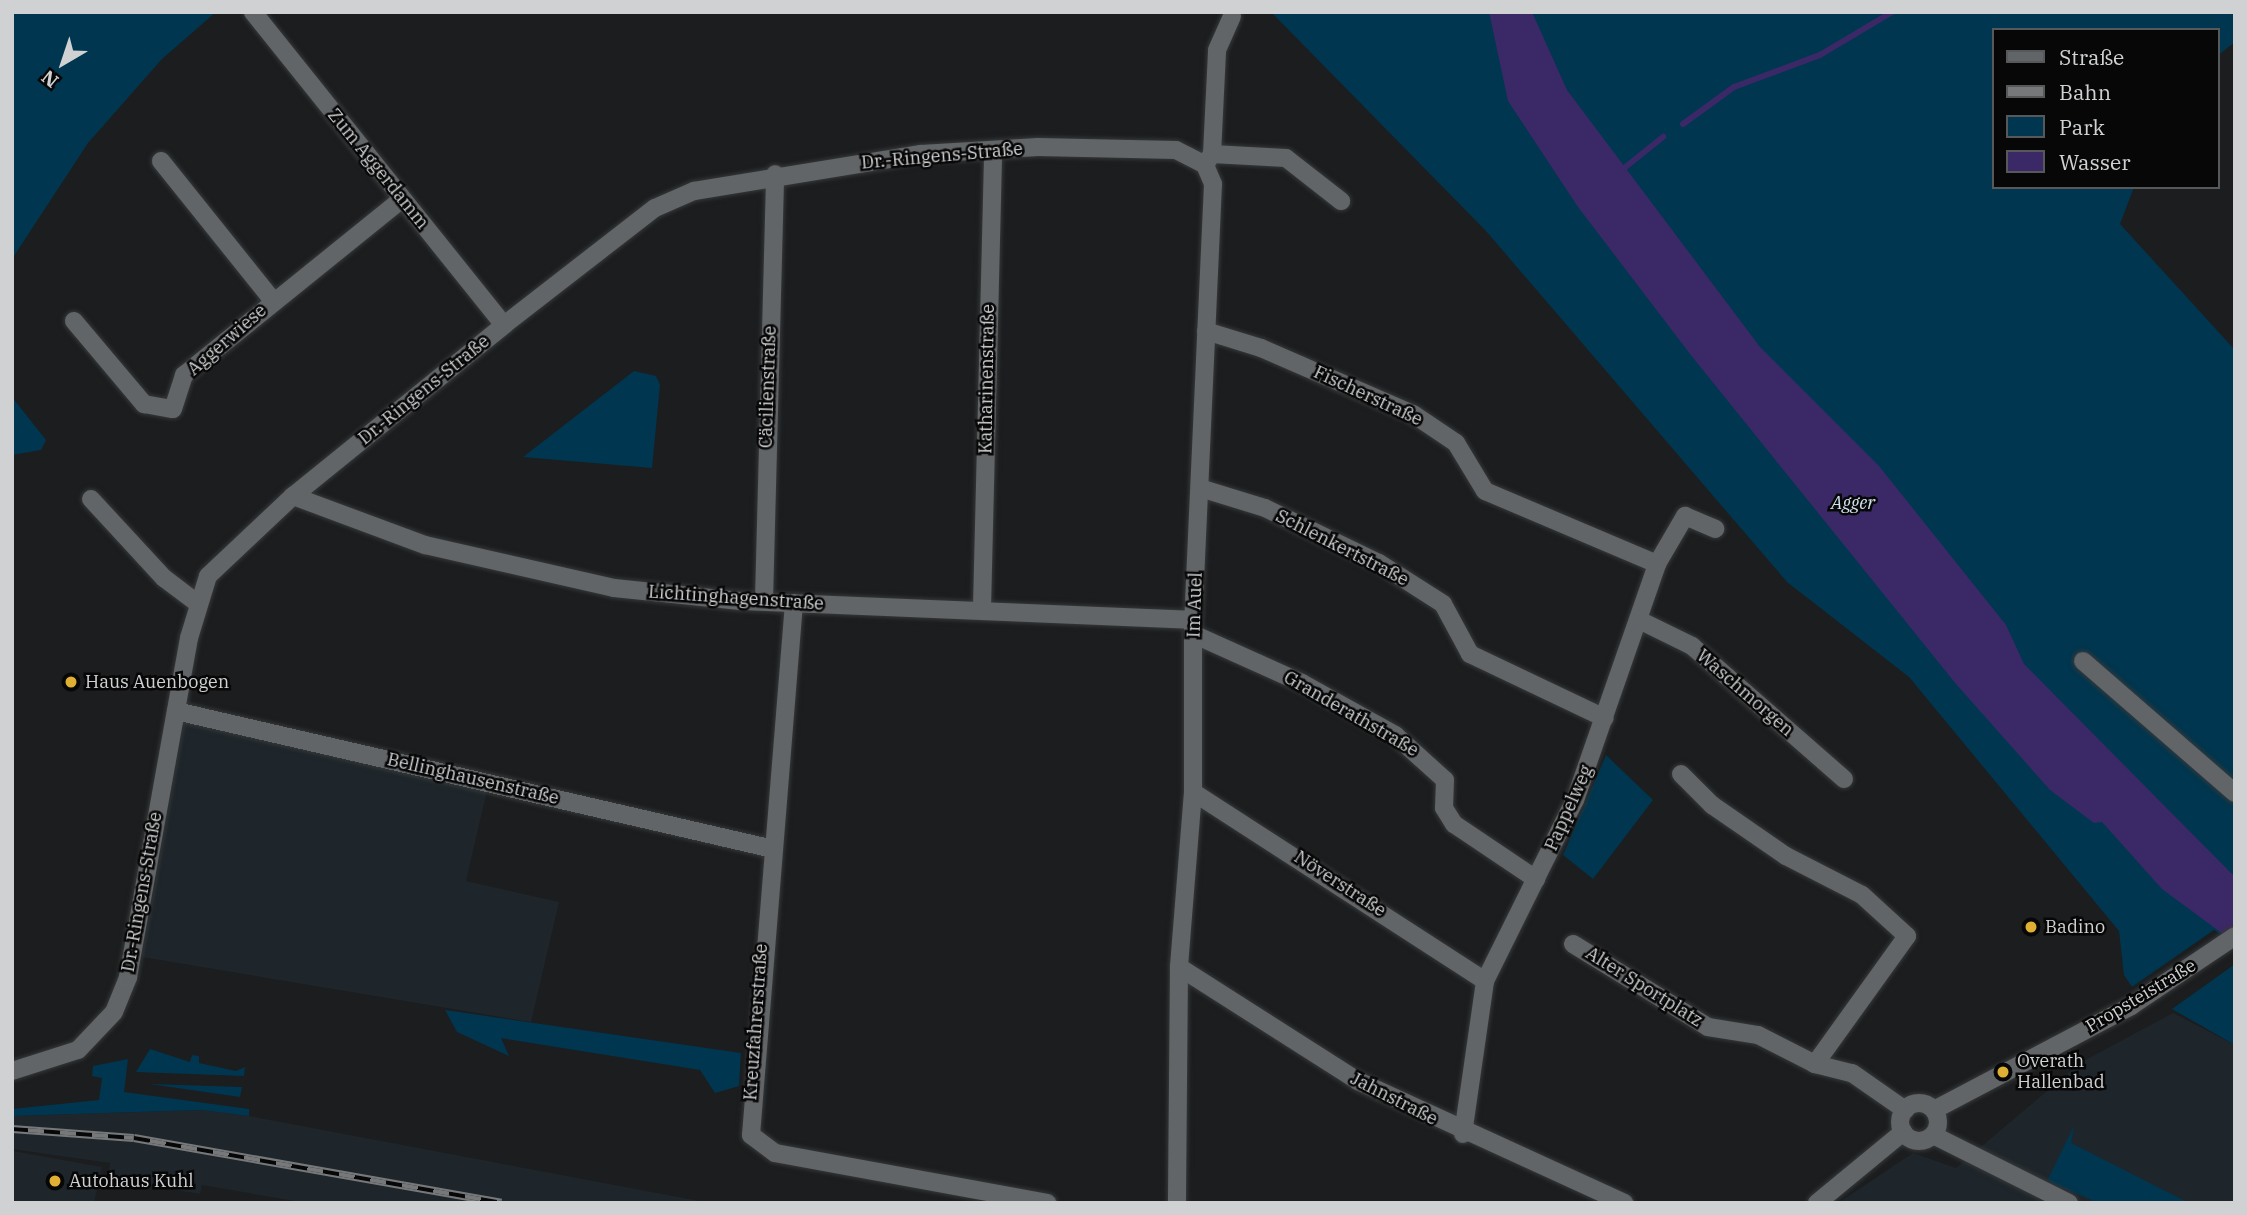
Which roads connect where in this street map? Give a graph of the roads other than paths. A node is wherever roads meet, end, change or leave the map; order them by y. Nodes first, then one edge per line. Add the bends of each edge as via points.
1 (253, 12) edge
2 (1232, 16) dead end
3 (993, 150) junction
4 (1209, 160) junction
5 (161, 161) dead end
6 (775, 174) junction
7 (402, 199) junction
8 (1340, 201) dead end
9 (273, 301) junction
10 (74, 321) dead end
11 (504, 325) junction
12 (1206, 331) junction
13 (1200, 488) junction
14 (293, 496) junction
15 (91, 499) dead end
16 (1715, 529) dead end
17 (1657, 564) junction
18 (764, 600) junction
19 (196, 602) junction
20 (794, 603) junction
21 (982, 608) junction
22 (1639, 620) junction
23 (1193, 627) junction
24 (2083, 661) dead end
25 (176, 711) junction
26 (1605, 718) junction
27 (1681, 774) dead end
28 (1844, 779) dead end
29 (1193, 792) junction
30 (2235, 793) edge
31 (769, 848) junction
32 (1536, 879) junction
33 (2235, 936) edge
34 (1573, 944) dead end
35 (1180, 967) junction
36 (1485, 982) junction
37 (1815, 1064) junction
38 (12, 1071) edge
39 (1905, 1110) junction
40 (1934, 1110) junction
41 (1903, 1132) junction
42 (1463, 1134) junction
43 (1933, 1135) junction
44 (1046, 1203) edge
45 (1177, 1203) edge
46 (1624, 1203) edge
47 (1817, 1203) edge
48 (2069, 1203) edge

1 - 7 street, Zum Aggerdamm
2 - 4 street, Im Auel via 1216,50
3 - 4 street, Dr.-Ringens-Straße via 1176,150
3 - 6 street, Dr.-Ringens-Straße
3 - 21 street, Katharinenstraße
4 - 8 street via 1286,158
4 - 12 street, Im Auel via 1213,184
5 - 9 street, Aggerwiese
6 - 11 street, Dr.-Ringens-Straße via 694,191 655,208
6 - 18 street, Cäcilienstraße
7 - 9 street, Aggerwiese
7 - 11 street, Zum Aggerdamm
9 - 10 street, Aggerwiese via 184,375 173,409 144,404
11 - 14 street, Dr.-Ringens-Straße
12 - 13 street, Im Auel
12 - 17 street, Fischerstraße via 1261,348 1413,414 1456,443 1485,491
13 - 23 street, Im Auel
13 - 26 street, Schlenkertstraße via 1265,508 1379,563 1443,604 1470,654
14 - 18 street, Lichtinghagenstraße via 425,545 555,579
14 - 19 street, Dr.-Ringens-Straße via 229,550
15 - 19 street via 164,578
16 - 17 street, Pappelweg via 1685,516
17 - 22 street, Pappelweg
18 - 20 street, Lichtinghagenstraße
19 - 25 street, Dr.-Ringens-Straße
20 - 21 street, Lichtinghagenstraße
20 - 31 street, Kreuzfahrerstraße
21 - 23 street, Lichtinghagenstraße
22 - 26 street, Pappelweg
22 - 28 street, Waschmorgen via 1692,646
23 - 29 street, Im Auel
23 - 32 street, Granderathstraße via 1395,735 1446,780 1444,808 1454,824
24 - 30 street
25 - 31 street, Bellinghausenstraße
25 - 38 street, Dr.-Ringens-Straße via 128,977 114,1012 78,1050
26 - 32 street, Pappelweg
27 - 37 street via 1712,805 1786,856 1863,895 1907,936
29 - 35 street, Im Auel
29 - 36 street, Növerstraße
31 - 44 street, Kreuzfahrerstraße via 748,1119 755,1142 790,1156
32 - 36 street, Pappelweg
33 - 40 street, Propsteistraße via 2106,1021
34 - 37 street, Alter Sportplatz via 1708,1027 1758,1035
35 - 42 street, Jahnstraße via 1358,1082
35 - 45 street, Im Auel
36 - 42 street, Pappelweg
37 - 39 street, Alter Sportplatz via 1852,1073
39 - 40 street via 1916,1103
39 - 41 street
40 - 43 street
41 - 43 street via 1917,1141
41 - 47 street
42 - 46 street, Jahnstraße
43 - 48 street

